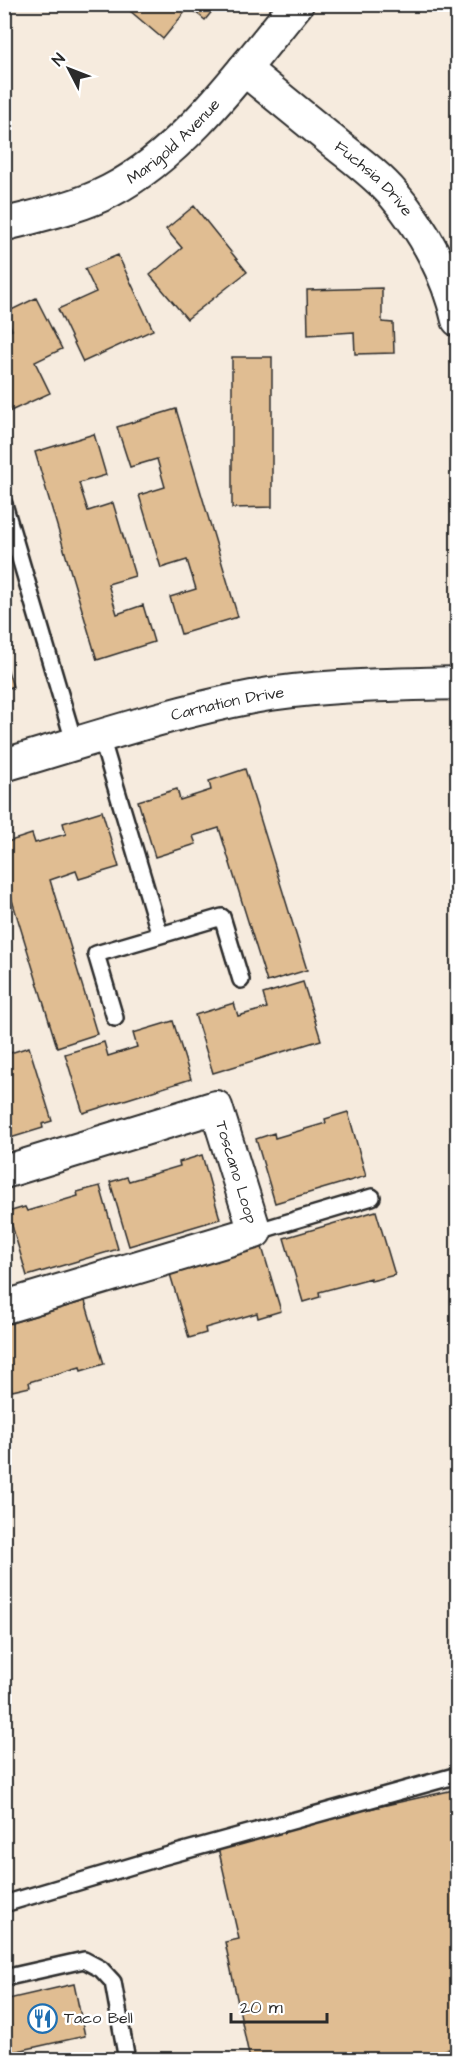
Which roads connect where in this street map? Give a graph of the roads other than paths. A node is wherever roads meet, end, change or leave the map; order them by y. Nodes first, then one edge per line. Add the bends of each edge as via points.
1 (297, 4) edge
2 (244, 69) junction
3 (10, 223) dead end
4 (457, 313) edge
5 (4, 504) edge
6 (458, 683) edge
7 (88, 741) junction
8 (4, 765) edge
9 (160, 935) junction
10 (241, 980) dead end
11 (115, 1018) dead end
12 (4, 1172) edge
13 (372, 1197) dead end
14 (255, 1232) junction
15 (5, 1307) edge
16 (458, 1775) edge
17 (4, 1905) edge
18 (4, 1978) edge
19 (127, 2060) edge

1 - 2 street, Marigold Avenue
2 - 3 street, Marigold Avenue via 192,127 139,173 86,202
2 - 4 street, Fuchsia Drive via 393,194 431,249
5 - 7 lane
6 - 7 street, Carnation Drive via 297,690 201,708
7 - 8 street, Carnation Drive
7 - 9 lane
9 - 10 lane via 222,917
9 - 11 lane via 96,954
12 - 14 street, Toscano Loop via 216,1107
13 - 14 lane
14 - 15 street, Toscano Loop
16 - 17 lane
18 - 19 lane via 84,1960 101,1969 113,1982

